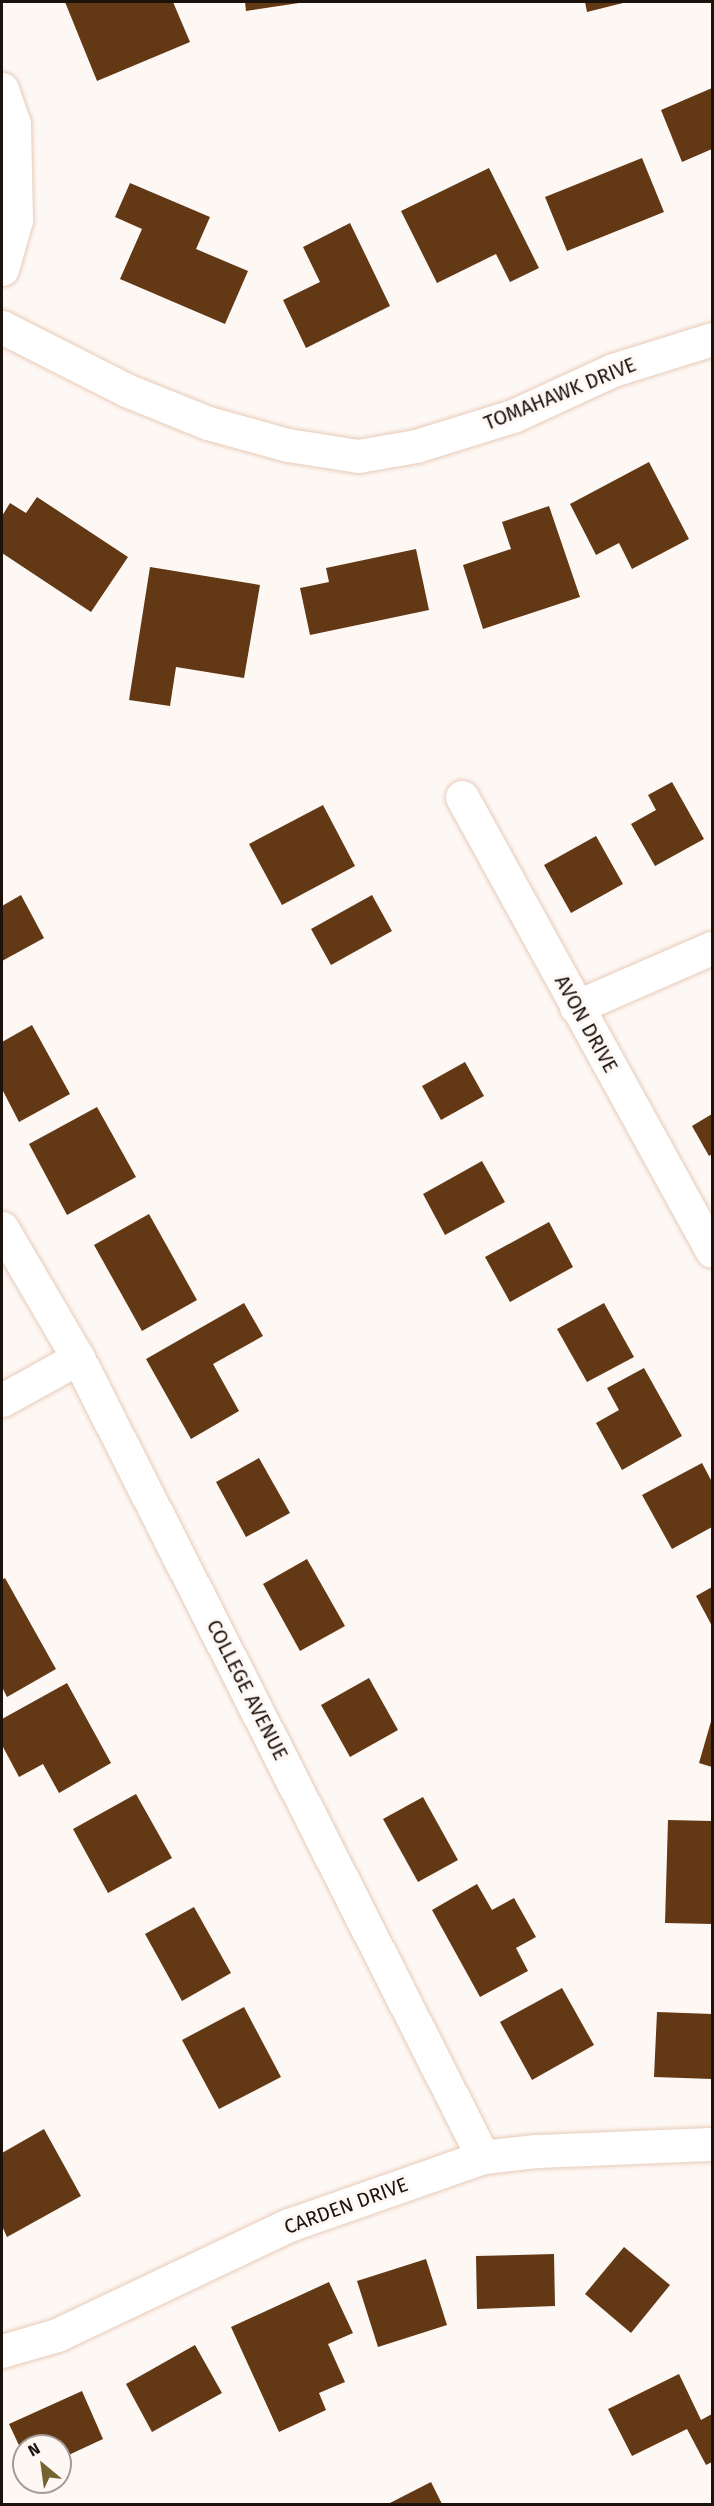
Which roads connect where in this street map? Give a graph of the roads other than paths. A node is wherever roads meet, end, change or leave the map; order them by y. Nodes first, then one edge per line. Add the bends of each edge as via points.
1 (2, 89) edge
2 (2, 269) edge
3 (2, 327) edge
4 (712, 339) edge
5 (462, 796) dead end
6 (712, 948) edge
7 (576, 1007) junction
8 (2, 1228) edge
9 (712, 1251) edge
10 (78, 1358) junction
11 (2, 1400) edge
12 (712, 2145) edge
13 (483, 2157) junction
14 (2, 2351) edge

1 - 2 street via 14,123 16,220
3 - 4 street, TOMAHAWK DRIVE via 126,390 208,423 288,445 358,456 416,446 513,416 613,369
5 - 7 street, AVON DRIVE
6 - 7 street
7 - 9 street, AVON DRIVE
8 - 10 street, COLLEGE AVENUE
10 - 11 street
10 - 13 street, COLLEGE AVENUE
12 - 13 street, CARDEN DRIVE via 536,2151
13 - 14 street, CARDEN DRIVE via 289,2225 57,2335

